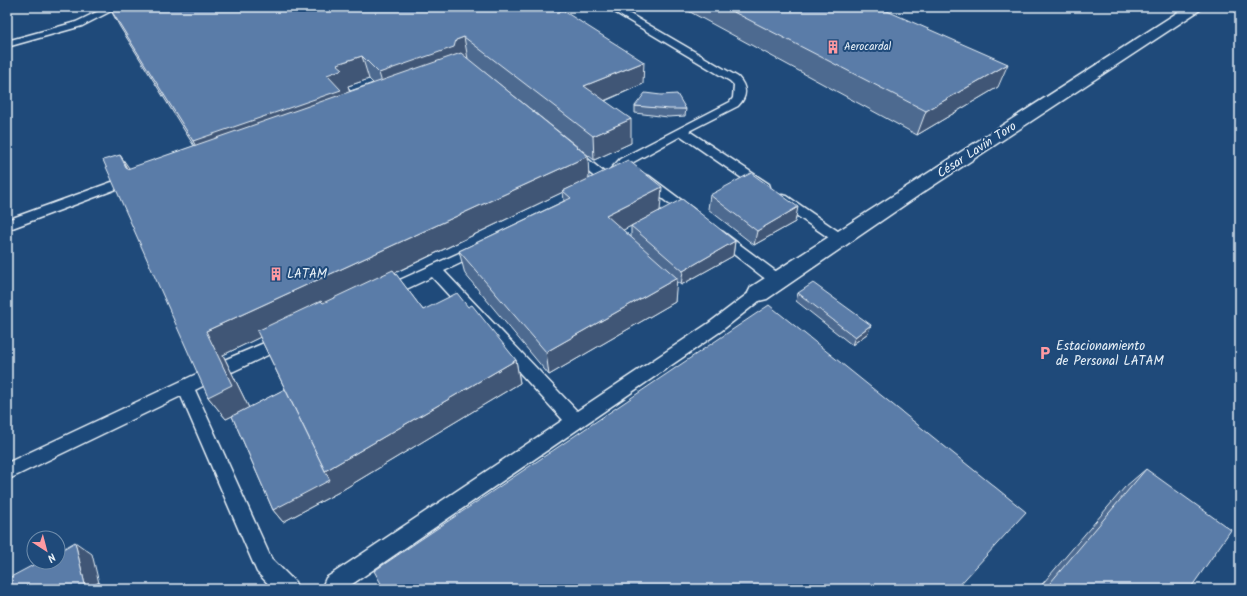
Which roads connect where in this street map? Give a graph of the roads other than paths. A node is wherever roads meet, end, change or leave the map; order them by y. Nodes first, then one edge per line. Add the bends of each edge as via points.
1 (114, 7) edge
2 (611, 7) edge
3 (1195, 7) edge
4 (7, 44) edge
5 (681, 131) junction
6 (562, 145) edge
7 (624, 162) junction
8 (146, 176) edge
9 (7, 225) edge
10 (840, 239) junction
11 (490, 244) edge
12 (434, 271) junction
13 (777, 280) junction
14 (759, 293) joint
15 (370, 300) edge
16 (292, 336) edge
17 (228, 366) dead end
18 (207, 376) edge
19 (185, 386) junction
20 (575, 421) junction
21 (7, 472) edge
22 (330, 588) edge
23 (288, 589) edge

1 - 4 lane via 79,24
2 - 5 lane via 734,78 740,85 739,99 734,104
3 - 10 street, César Lavín Toro
5 - 7 lane
5 - 10 lane
6 - 7 lane via 602,184
7 - 13 lane
8 - 9 lane
10 - 13 street, César Lavín Toro
11 - 12 lane
12 - 15 lane
12 - 20 lane
13 - 14 street, César Lavín Toro
14 - 20 lane via 715,327
16 - 17 lane
18 - 19 lane
19 - 21 lane
19 - 23 lane via 264,565
20 - 22 lane

